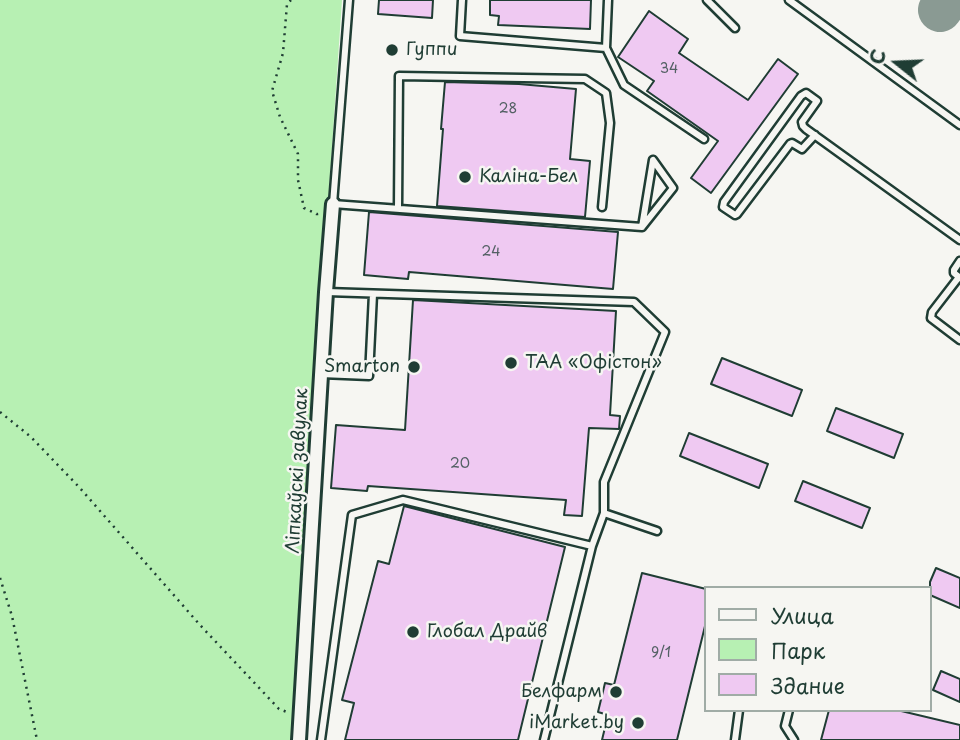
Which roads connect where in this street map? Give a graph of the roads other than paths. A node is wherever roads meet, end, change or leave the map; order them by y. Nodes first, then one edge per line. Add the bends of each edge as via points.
1 (349, 0) edge
2 (462, 0) edge
3 (608, 0) edge
4 (707, 0) edge
5 (789, 0) edge
6 (735, 28) dead end
7 (606, 48) junction
8 (960, 125) edge
9 (815, 135) junction
10 (704, 139) dead end
11 (333, 204) junction
12 (602, 207) dead end
13 (398, 208) junction
14 (642, 227) junction
15 (960, 240) edge
16 (960, 261) edge
17 (960, 278) edge
18 (326, 292) junction
19 (373, 294) junction
20 (960, 340) edge
21 (321, 374) junction
22 (604, 513) junction
23 (657, 531) dead end
24 (592, 546) junction
25 (739, 712) edge
26 (788, 712) edge
27 (299, 740) edge
28 (321, 740) edge
29 (544, 740) edge
30 (735, 740) edge
31 (794, 740) edge

1 - 11 lane
2 - 7 lane via 460,36
3 - 7 lane
4 - 6 lane
5 - 8 lane
7 - 10 lane via 624,85
9 - 9 lane via 801,124 817,101 806,93 723,206 736,215 790,144 802,149
9 - 15 lane
11 - 13 lane
11 - 18 street, Ліпкаўскі завулак
12 - 13 lane via 610,123 606,93 585,79 399,76
13 - 14 lane
14 - 14 lane via 673,188 653,160 649,187
16 - 17 lane via 954,270
17 - 20 lane via 931,318
18 - 19 lane
18 - 21 street, Ліпкаўскі завулак
19 - 21 lane via 369,376
19 - 22 lane via 634,302 665,332 604,482
21 - 27 street, Ліпкаўскі завулак
22 - 23 lane
22 - 24 lane
24 - 28 lane via 403,500 352,516
24 - 29 lane
25 - 30 lane
26 - 31 lane via 785,726

